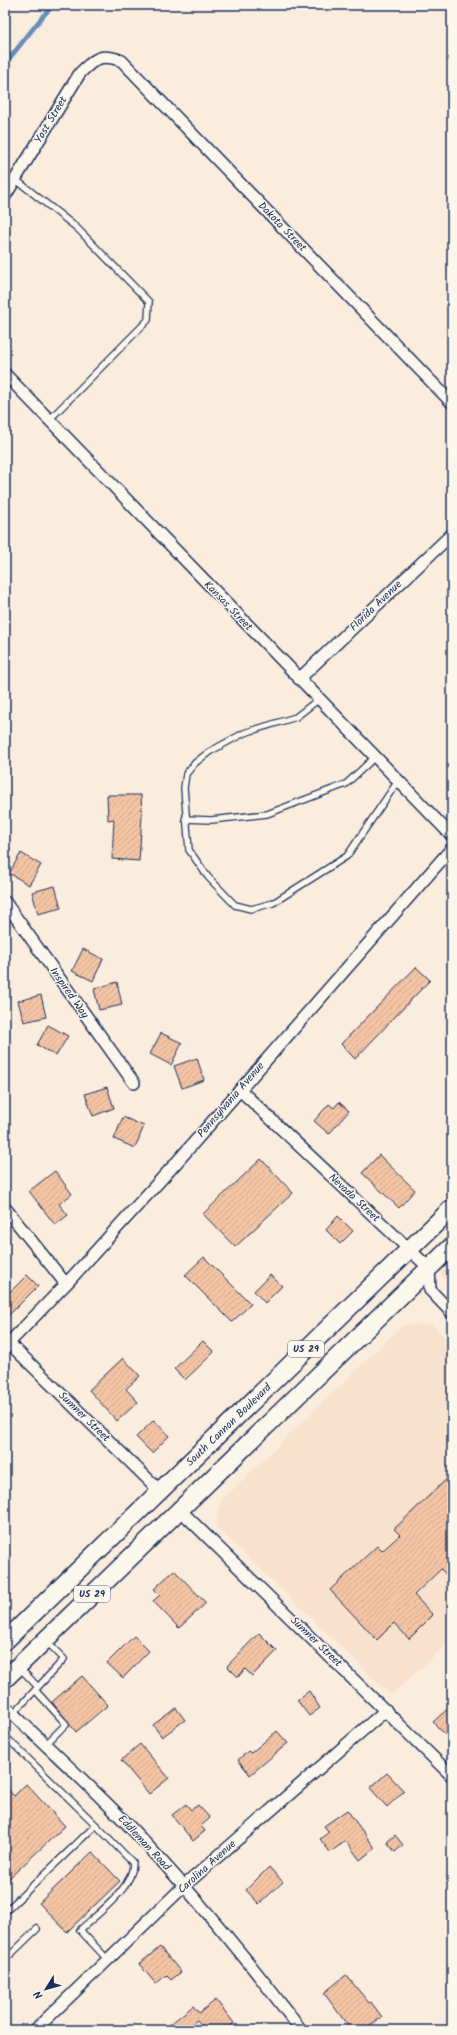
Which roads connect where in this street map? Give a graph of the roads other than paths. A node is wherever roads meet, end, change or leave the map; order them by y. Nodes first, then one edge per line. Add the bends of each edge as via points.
1 (108, 56) joint
2 (15, 179) junction
3 (5, 196) edge
4 (5, 374) edge
5 (452, 403) edge
6 (49, 420) junction
7 (452, 534) edge
8 (300, 680) junction
9 (318, 699) junction
10 (375, 757) junction
11 (398, 781) junction
12 (185, 819) junction
13 (452, 836) edge
14 (452, 848) edge
15 (5, 902) edge
16 (134, 1083) dead end
17 (240, 1090) junction
18 (5, 1208) edge
19 (452, 1208) edge
20 (452, 1246) edge
21 (409, 1250) junction
22 (429, 1268) junction
23 (66, 1284) junction
24 (452, 1313) edge
25 (7, 1345) edge
26 (160, 1491) junction
27 (179, 1509) junction
28 (44, 1640) junction
29 (5, 1641) edge
30 (18, 1667) junction
31 (5, 1679) edge
32 (36, 1689) junction
33 (9, 1710) edge
34 (386, 1710) junction
35 (5, 1740) edge
36 (45, 1744) junction
37 (452, 1776) edge
38 (96, 1825) junction
39 (184, 1886) junction
40 (5, 1912) edge
41 (37, 1929) dead end
42 (5, 1960) edge
43 (108, 1960) junction
44 (35, 2030) edge
45 (301, 2030) edge

1 - 2 street, Yost Street via 91,62 80,73
1 - 5 street, Dakota Street via 122,60
2 - 3 street, Yost Street
2 - 6 lane via 77,228 149,302 148,320
4 - 6 street, Kansas Street
6 - 8 street, Kansas Street
7 - 8 street, Florida Avenue
8 - 9 street, Kansas Street
9 - 10 street, Kansas Street
9 - 12 lane via 296,717 244,733 209,752 195,763 186,774
10 - 11 street, Kansas Street
10 - 12 lane via 346,784 267,814 211,820
11 - 12 lane via 347,856 273,903 250,909 235,905 204,871 189,850
11 - 13 street, Kansas Street
14 - 17 street, Pennsylvania Avenue
15 - 16 street, Inspired Way
17 - 21 street, Nevada Street
17 - 23 street, Pennsylvania Avenue
18 - 23 street
19 - 21 main road, South Cannon Boulevard / US 29
20 - 22 main road, US 29
21 - 22 street, Nevada Street
21 - 26 main road, South Cannon Boulevard / US 29
22 - 24 street via 430,1290
22 - 27 main road, US 29
23 - 25 street, Pennsylvania Avenue
25 - 26 street, Sumner Street
26 - 29 main road, South Cannon Boulevard / US 29
27 - 28 main road, US 29
27 - 34 street, Sumner Street
28 - 30 main road, US 29
28 - 32 lane via 64,1659
30 - 31 main road, US 29
30 - 32 lane
32 - 33 lane
32 - 36 lane via 66,1724
33 - 36 street, Eddleman Road
34 - 37 street, Sumner Street
34 - 39 street, Carolina Avenue
35 - 38 lane via 7,1738
36 - 39 street, Eddleman Road via 131,1827
38 - 40 lane
38 - 43 lane via 133,1863 133,1872 126,1886 80,1930
39 - 43 street, Carolina Avenue
39 - 45 street, Eddleman Road
41 - 42 lane
43 - 44 street, Carolina Avenue

